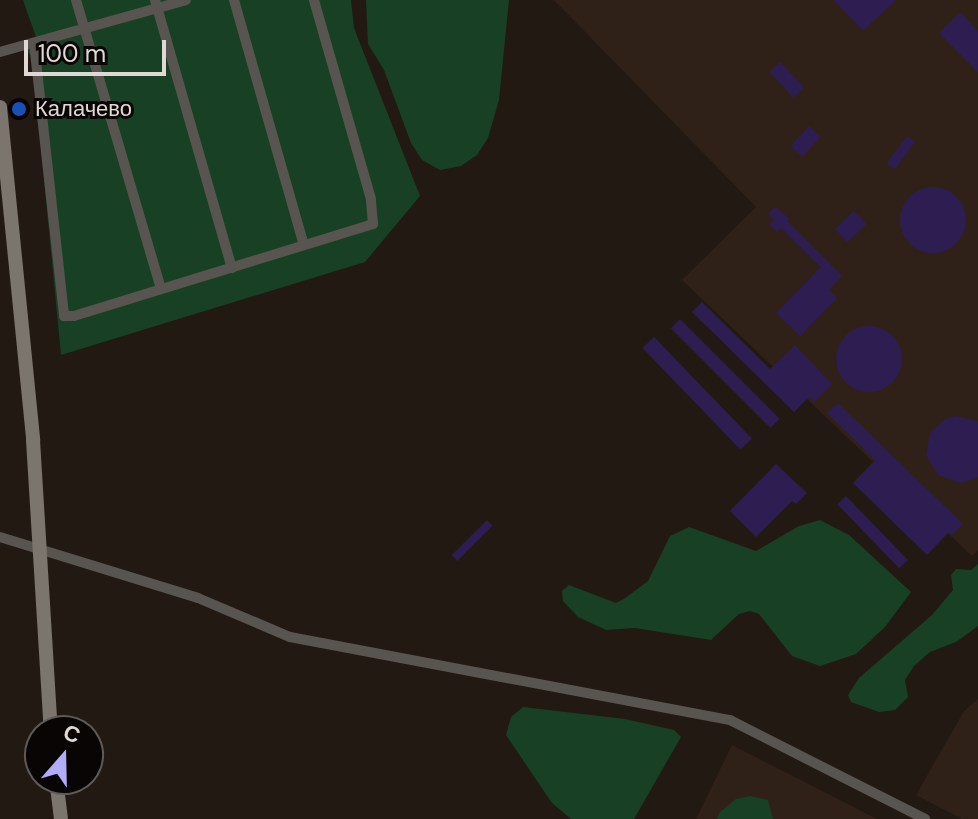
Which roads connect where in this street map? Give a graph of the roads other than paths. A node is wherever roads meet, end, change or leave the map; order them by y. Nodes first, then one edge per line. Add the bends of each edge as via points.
1 (76, 0) edge
2 (186, 0) edge
3 (234, 0) edge
4 (314, 0) edge
5 (156, 4) edge
6 (83, 31) junction
7 (34, 43) junction
8 (0, 52) edge
9 (0, 107) edge
10 (2, 164) edge
11 (304, 245) junction
12 (232, 268) junction
13 (161, 289) junction
14 (0, 537) edge
15 (39, 547) junction
16 (50, 715) edge
17 (58, 795) edge
18 (61, 819) edge
19 (925, 819) edge

1 - 6 street
2 - 5 street
3 - 11 street
4 - 11 street via 375,217 373,224
5 - 6 street
5 - 12 street
6 - 7 street
6 - 13 street
7 - 8 street
7 - 13 street via 64,316
9 - 10 main road
10 - 15 main road via 33,440
11 - 12 street
12 - 13 street
14 - 15 street
15 - 16 main road
15 - 19 street via 198,598 290,637 730,720
17 - 18 main road

